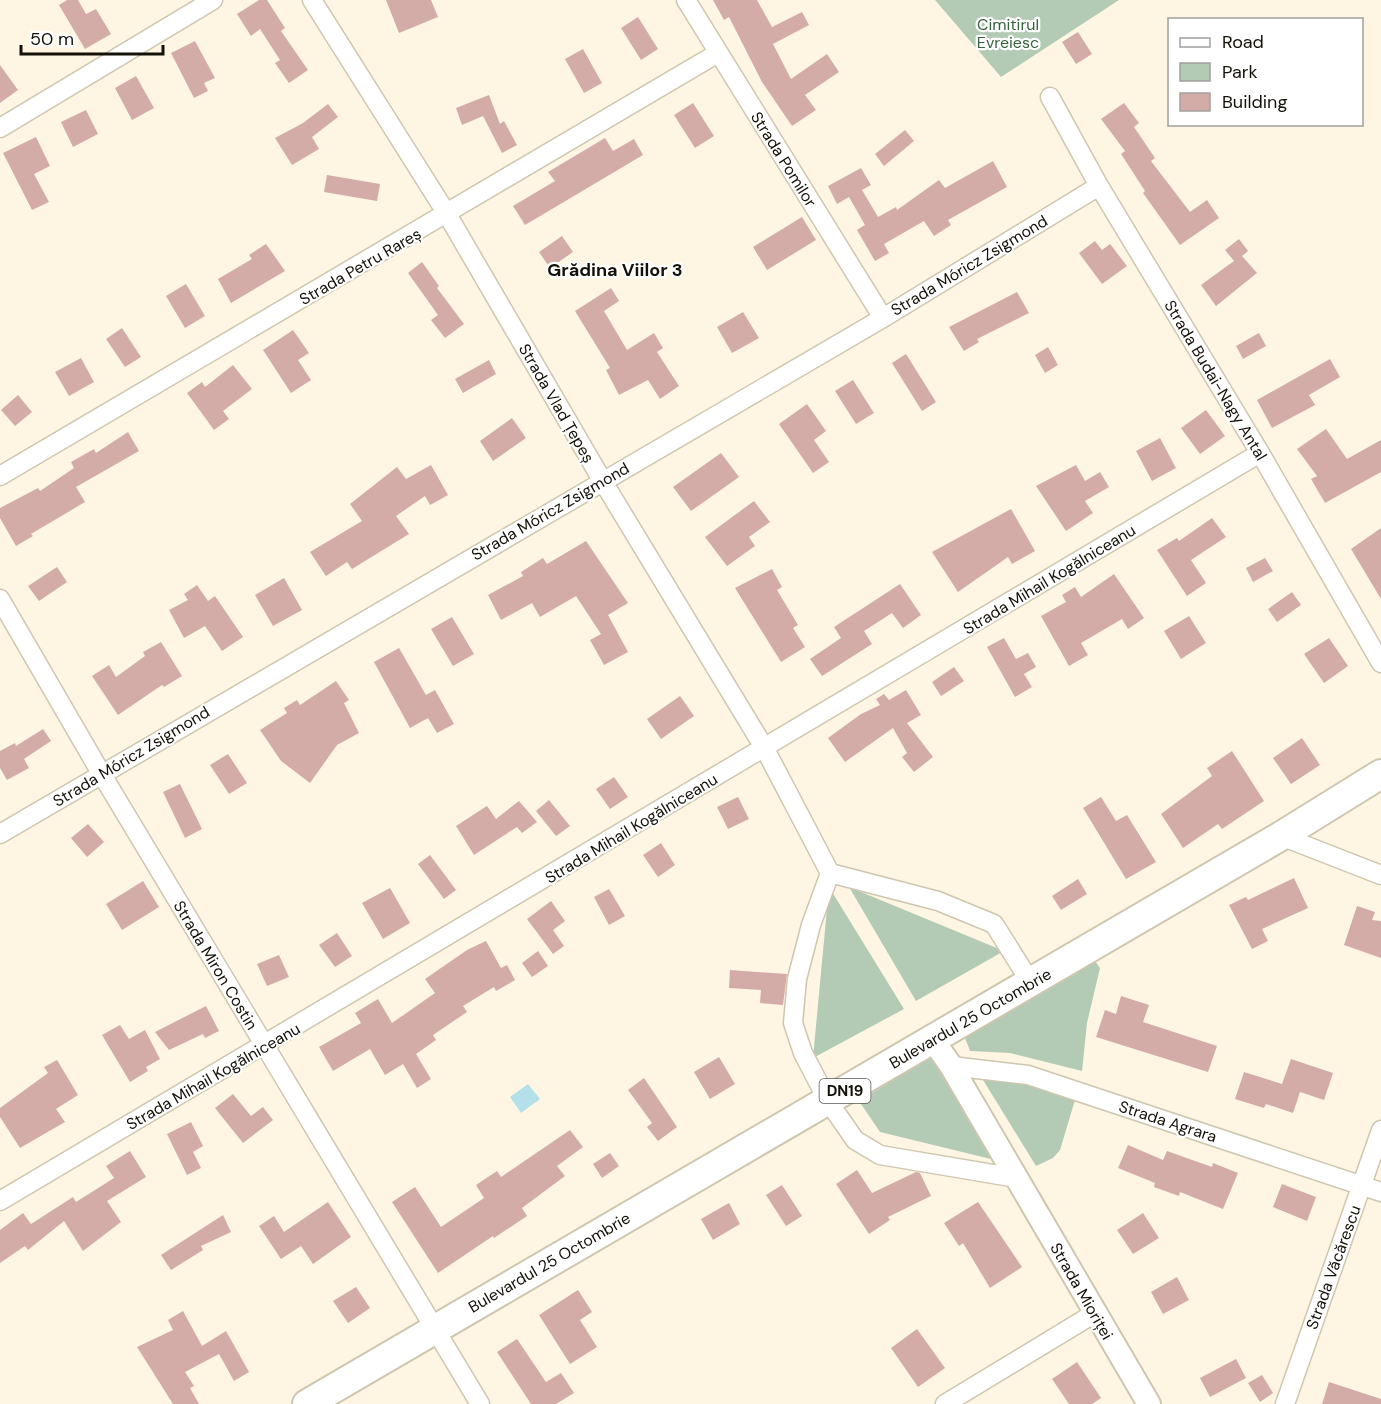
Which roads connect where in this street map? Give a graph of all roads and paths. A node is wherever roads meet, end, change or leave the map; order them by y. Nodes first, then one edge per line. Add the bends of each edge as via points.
1 (213, 0) edge
2 (312, 0) edge
3 (686, 0) edge
4 (718, 53) junction
5 (1050, 97) dead end
6 (0, 128) edge
7 (1100, 186) junction
8 (447, 214) junction
9 (883, 318) junction
10 (1260, 453) junction
11 (0, 476) edge
12 (602, 480) junction
13 (0, 599) edge
14 (1381, 663) edge
15 (765, 749) junction
16 (101, 773) junction
17 (1381, 774) edge
18 (0, 834) edge
19 (1281, 836) junction
20 (830, 873) junction
21 (1381, 875) edge
22 (1031, 983) junction
23 (933, 1040) junction
24 (264, 1046) junction
25 (951, 1066) junction
26 (828, 1101) junction
27 (1381, 1130) edge
28 (1017, 1178) junction
29 (1362, 1186) junction
30 (1381, 1192) edge
31 (0, 1201) edge
32 (1095, 1313) junction
33 (436, 1328) junction
34 (307, 1404) edge
35 (480, 1404) edge
36 (945, 1404) edge
37 (1149, 1404) edge
38 (1284, 1404) edge

1 - 6 street
2 - 8 street, Strada Vlad Țepeș
3 - 4 street, Strada Pomilor
4 - 8 street, Strada Petru Rareș
4 - 9 street, Strada Pomilor
5 - 7 street, Strada Budai-Nagy Antal
7 - 9 street, Strada Móricz Zsigmond
7 - 10 street, Strada Budai-Nagy Antal
8 - 11 street, Strada Petru Rareș
8 - 12 street, Strada Vlad Țepeș
9 - 12 street, Strada Móricz Zsigmond
10 - 14 street, Strada Budai-Nagy Antal
10 - 15 street, Strada Mihail Kogălniceanu
12 - 15 street, Strada Vlad Țepeș
12 - 16 street, Strada Móricz Zsigmond
13 - 16 street, Strada Miron Costin
15 - 20 street, Strada Vlad Țepeș
15 - 24 street, Strada Mihail Kogălniceanu
16 - 18 street, Strada Móricz Zsigmond
16 - 24 street, Strada Miron Costin
17 - 19 main road, Bulevardul 25 Octombrie / DN19
19 - 21 street
19 - 22 main road, Bulevardul 25 Octombrie / DN19
20 - 22 street via 939,901 994,924
20 - 26 street via 797,978 793,1023 803,1053
22 - 23 main road, Bulevardul 25 Octombrie / DN19
23 - 25 street, Strada Mioriței
23 - 26 main road, Bulevardul 25 Octombrie / DN19
24 - 31 street, Strada Mihail Kogălniceanu
24 - 33 street, Strada Miron Costin
25 - 28 street, Strada Mioriței
25 - 29 street, Strada Agrara via 1028,1075
26 - 28 street via 855,1140 879,1155
26 - 33 main road, Bulevardul 25 Octombrie / DN19
27 - 29 street, Strada Văcărescu
28 - 32 street, Strada Mioriței
29 - 30 street, Strada Agrara
29 - 38 street, Strada Văcărescu
32 - 36 street
32 - 37 street, Strada Mioriței
33 - 34 main road, Bulevardul 25 Octombrie / DN19
33 - 35 street, Strada Miron Costin

